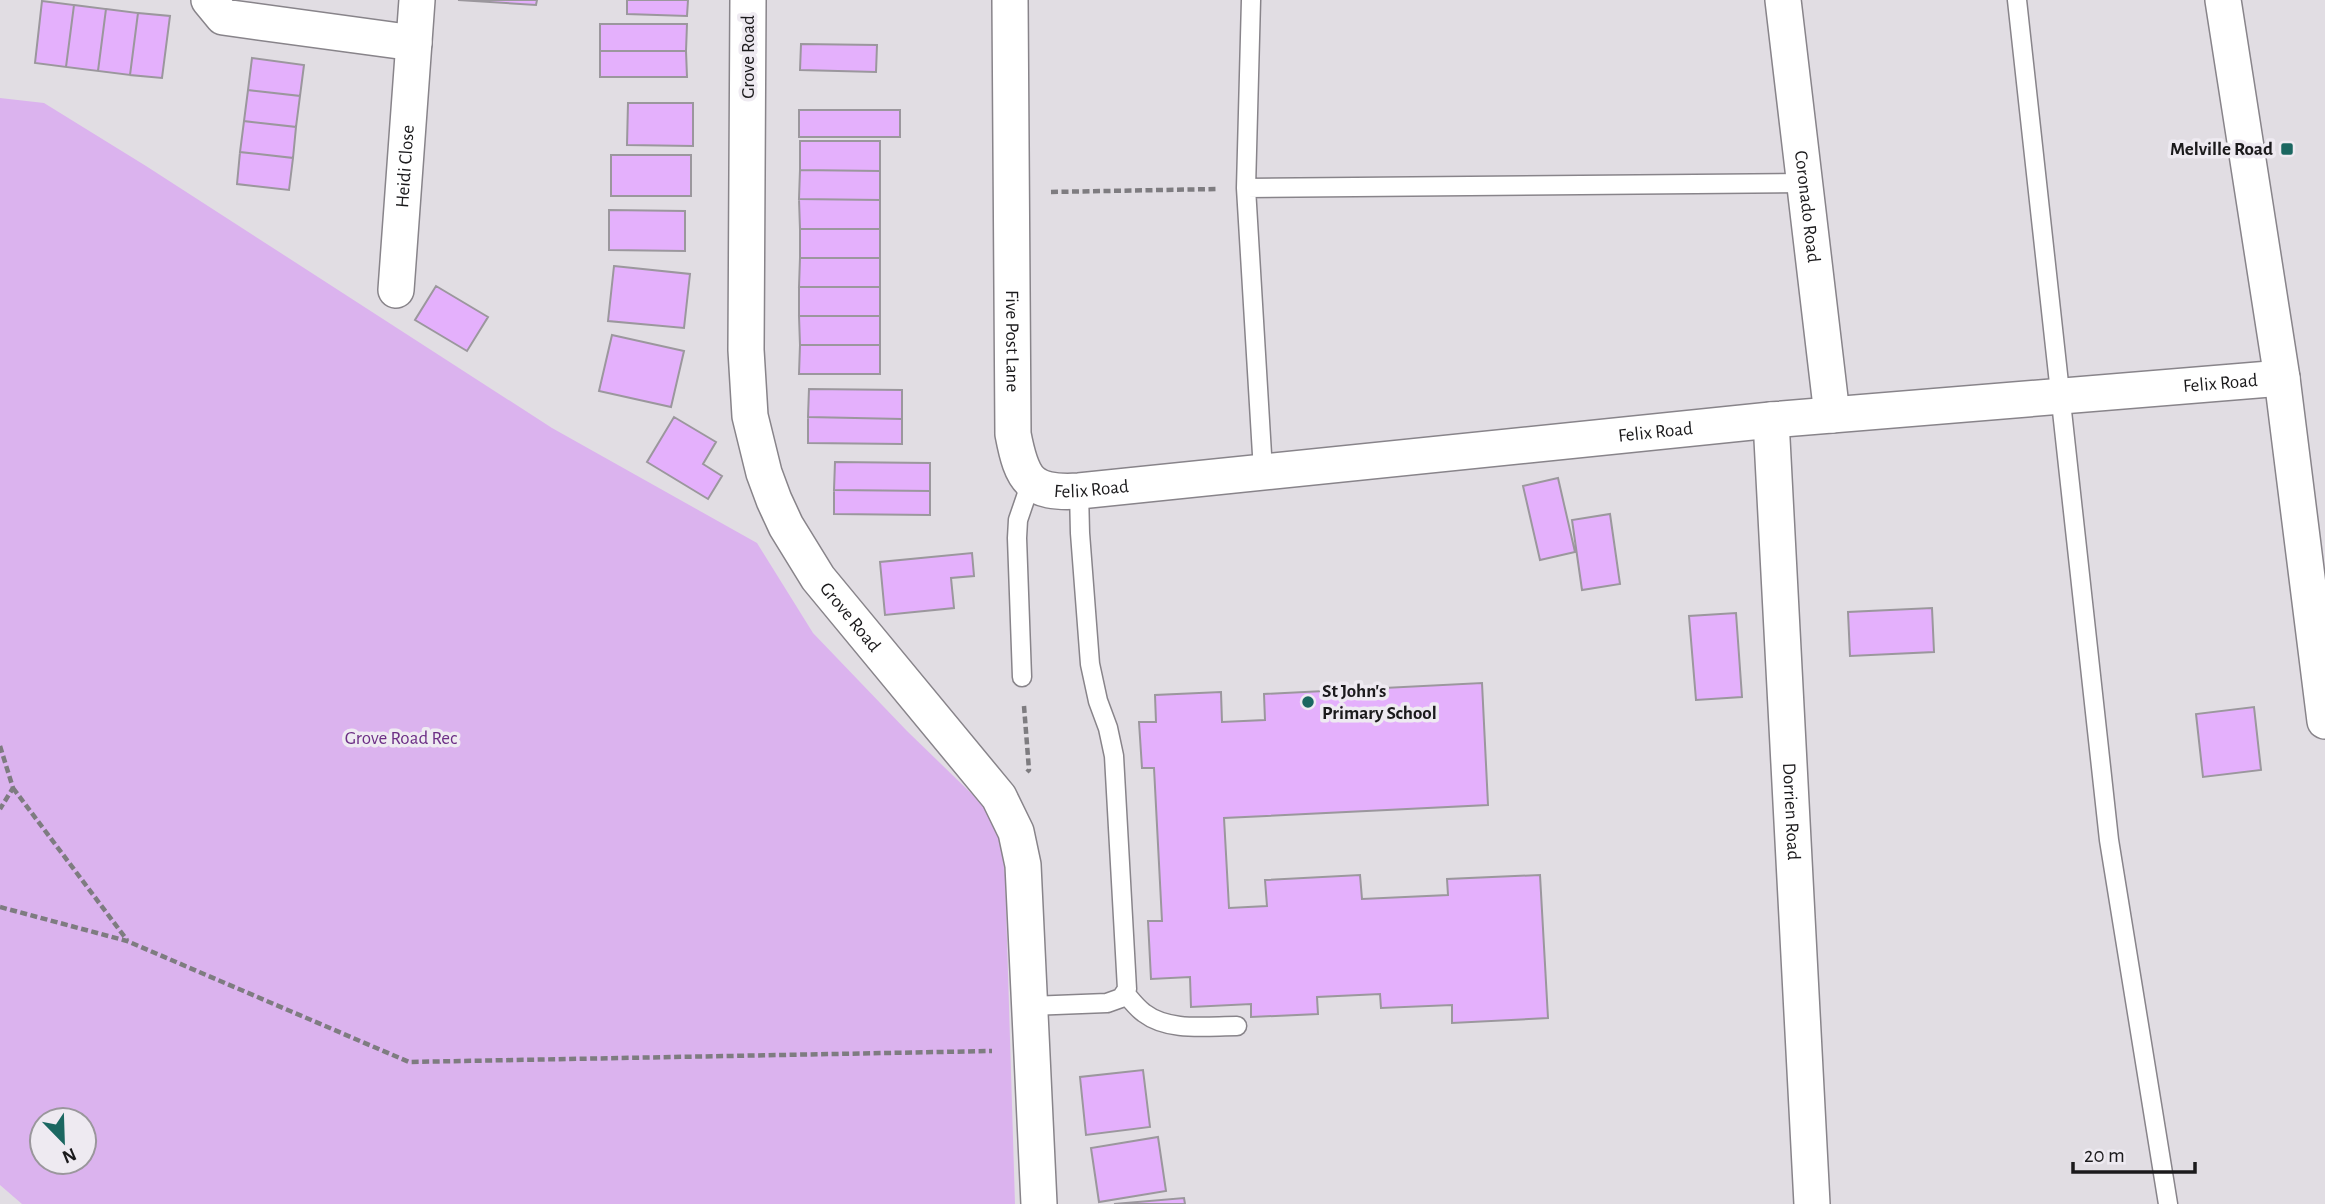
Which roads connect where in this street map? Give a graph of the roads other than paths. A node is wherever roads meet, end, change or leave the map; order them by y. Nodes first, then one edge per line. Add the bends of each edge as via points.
1 (209, 0) edge
2 (417, 0) edge
3 (748, 0) edge
4 (1010, 0) edge
5 (1251, 0) edge
6 (1783, 0) edge
7 (2017, 0) edge
8 (2223, 0) edge
9 (414, 43) junction
10 (1805, 183) junction
11 (1247, 188) junction
12 (396, 290) dead end
13 (2282, 378) junction
14 (2062, 397) junction
15 (1832, 415) junction
16 (1771, 420) junction
17 (1263, 471) junction
18 (1031, 482) junction
19 (1079, 491) junction
20 (1022, 677) road end
21 (2325, 721) edge
22 (1125, 993) junction
23 (1030, 1006) junction
24 (1237, 1026) dead end
25 (1039, 1204) edge
26 (1812, 1204) edge
27 (2168, 1204) edge

1 - 9 street via 223,17
2 - 9 street, Heidi Close
3 - 23 street, Grove Road via 746,381 764,472 786,526 818,578 999,797 1016,832 1023,865
4 - 18 street, Five Post Lane via 1013,434
5 - 11 lane
6 - 10 street, Coronado Road
7 - 14 lane
8 - 13 street
9 - 12 street, Heidi Close
10 - 11 lane
10 - 15 street, Coronado Road
11 - 17 lane
13 - 14 street, Felix Road
13 - 21 street
14 - 15 street, Felix Road
14 - 27 lane via 2109,840
15 - 16 street, Felix Road
16 - 17 street, Felix Road
16 - 26 street, Dorrien Road
17 - 19 street, Felix Road
18 - 19 street, Felix Road via 1043,490
18 - 20 lane via 1017,538
19 - 22 lane via 1090,664 1114,755 1128,971
22 - 23 lane via 1107,1003
22 - 24 lane via 1143,1013 1158,1021 1175,1026
23 - 25 street, Grove Road

